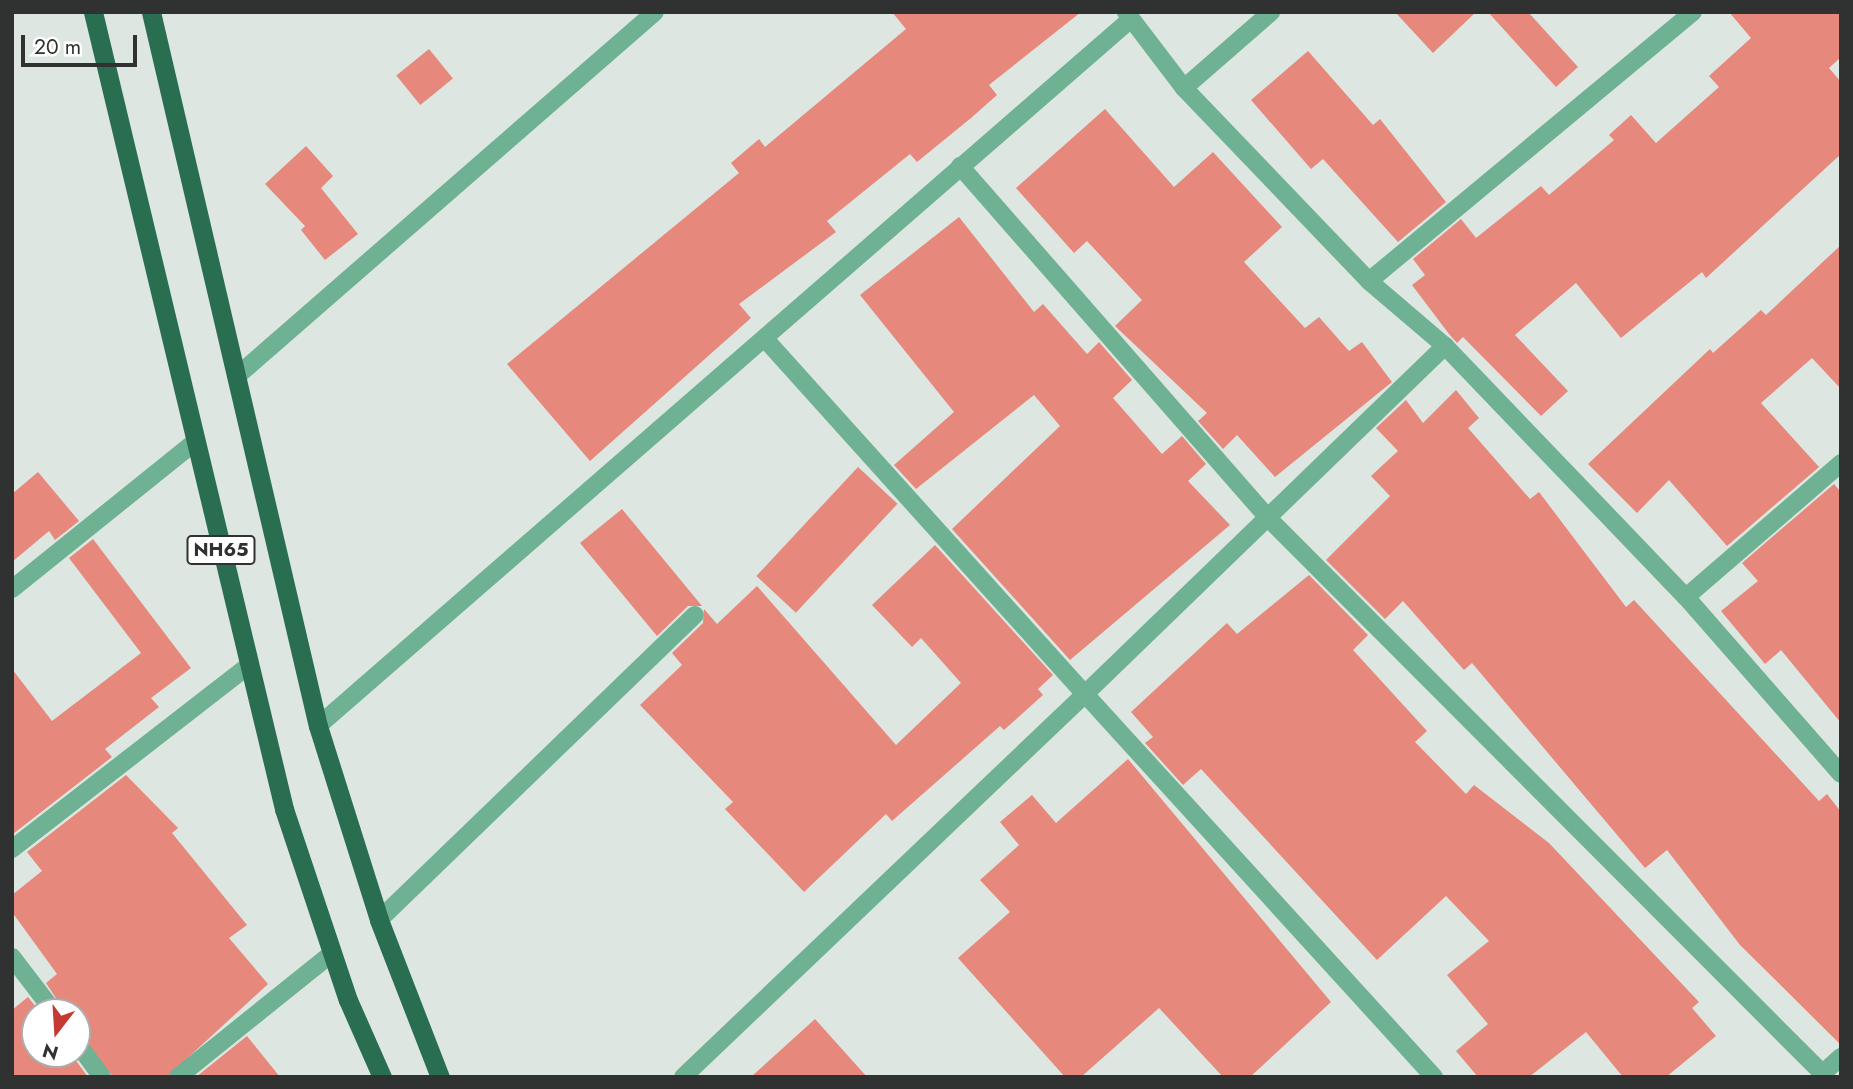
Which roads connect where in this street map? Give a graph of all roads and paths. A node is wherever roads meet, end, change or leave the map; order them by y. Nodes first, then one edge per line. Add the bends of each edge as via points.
1 (93, 12) edge
2 (151, 12) edge
3 (654, 12) edge
4 (1271, 12) edge
5 (1693, 12) edge
6 (1128, 16) edge
7 (1184, 88) junction
8 (960, 166) junction
9 (1369, 281) junction
10 (766, 340) junction
11 (1445, 346) junction
12 (237, 376) junction
13 (196, 440) junction
14 (1841, 463) edge
15 (1270, 520) junction
16 (12, 589) edge
17 (1686, 597) junction
18 (695, 615) dead end
19 (248, 666) junction
20 (1085, 694) junction
21 (318, 726) junction
22 (1841, 775) edge
23 (12, 849) edge
24 (379, 920) junction
25 (332, 953) junction
26 (12, 957) edge
27 (43, 998) edge
28 (1841, 1057) edge
29 (91, 1062) edge
30 (1825, 1075) edge
31 (102, 1077) edge
32 (178, 1077) edge
33 (382, 1077) edge
34 (440, 1077) edge
35 (683, 1077) edge
36 (1434, 1077) edge

1 - 13 highway, NH65
2 - 12 highway, NH65
3 - 12 street
4 - 7 street
5 - 9 street
6 - 7 street
6 - 8 street
7 - 9 street
8 - 10 street
8 - 15 street
9 - 11 street
10 - 20 street
10 - 21 street
11 - 15 street
11 - 17 street
12 - 21 highway, NH65
13 - 16 street
13 - 19 highway, NH65
14 - 17 street
15 - 20 street
15 - 30 street
17 - 22 street
18 - 24 street
19 - 23 street
19 - 25 highway, NH65 via 284,809
20 - 35 street
20 - 36 street
21 - 24 highway, NH65
24 - 34 highway, NH65
25 - 32 street
25 - 33 highway, NH65
26 - 27 street
28 - 30 street
29 - 31 street

